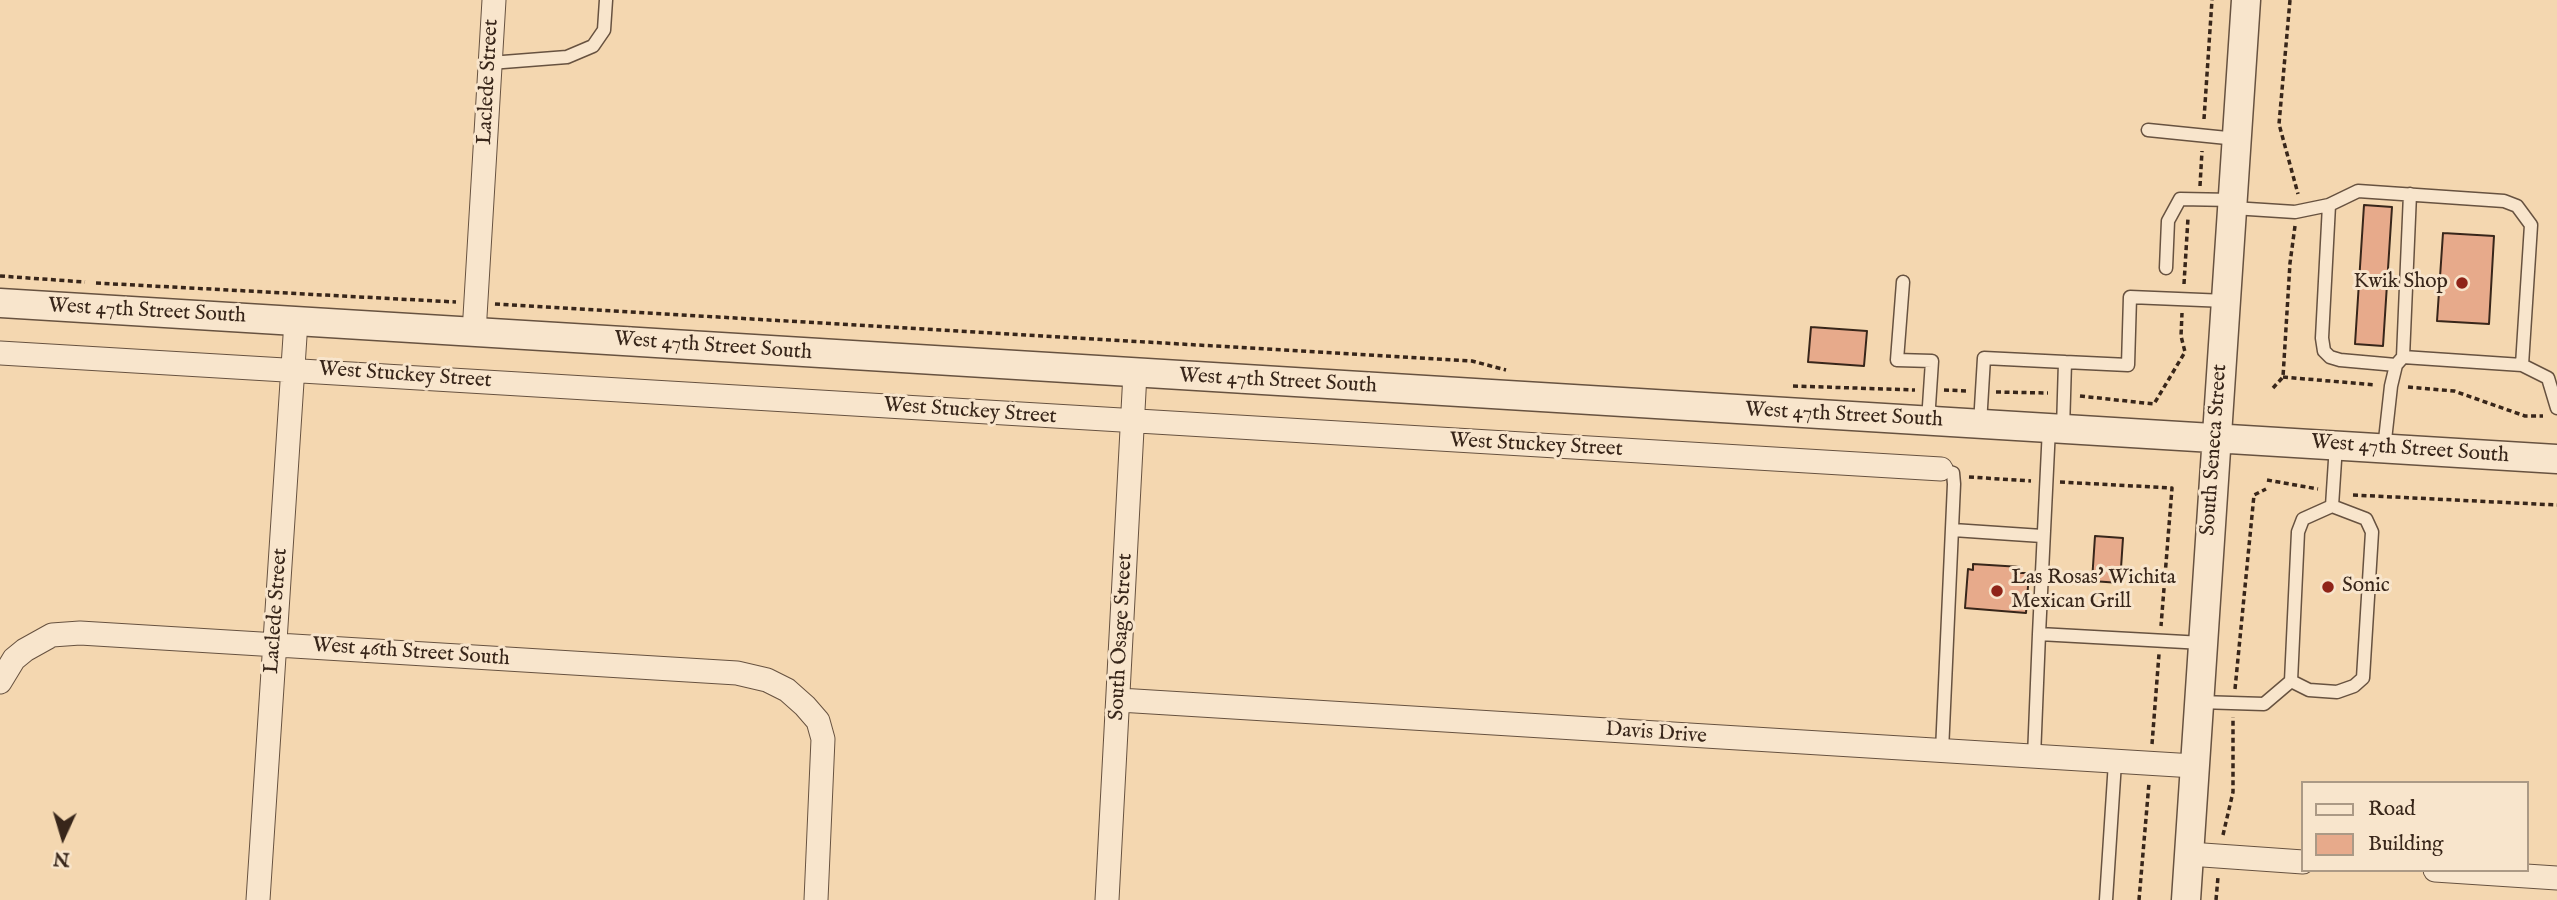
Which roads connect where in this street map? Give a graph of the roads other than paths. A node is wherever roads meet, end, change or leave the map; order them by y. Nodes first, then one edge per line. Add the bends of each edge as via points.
1 (494, 0) edge
2 (606, 0) edge
3 (2246, 0) edge
4 (490, 62) junction
5 (2148, 130) dead end
6 (2238, 139) junction
7 (2410, 194) junction
8 (2233, 204) junction
9 (2329, 205) junction
10 (2166, 268) dead end
11 (1903, 282) dead end
12 (2226, 301) junction
13 (0, 303) edge
14 (296, 321) junction
15 (474, 332) junction
16 (0, 353) edge
17 (2399, 361) junction
18 (2065, 362) junction
19 (2522, 365) junction
20 (293, 370) junction
21 (1135, 373) junction
22 (2552, 412) edge
23 (1928, 421) junction
24 (1132, 422) junction
25 (1980, 424) junction
26 (2056, 429) junction
27 (2216, 438) junction
28 (2336, 445) junction
29 (2384, 449) junction
30 (2557, 459) edge
31 (1941, 469) joint
32 (2332, 506) junction
33 (1953, 530) junction
34 (2042, 536) junction
35 (2039, 634) junction
36 (2203, 643) junction
37 (275, 645) junction
38 (2291, 681) junction
39 (0, 682) edge
40 (1119, 700) junction
41 (2198, 702) junction
42 (1942, 751) junction
43 (2035, 757) junction
44 (2115, 762) junction
45 (2194, 766) junction
46 (2189, 854) junction
47 (2302, 862) edge
48 (2466, 872) edge
49 (2557, 878) edge
50 (258, 900) edge
51 (816, 900) edge
52 (1107, 900) edge
53 (2106, 900) edge
54 (2186, 900) edge

1 - 4 street, Laclede Street
2 - 4 lane via 604,30 593,46 567,57
3 - 6 street, South Seneca Street
4 - 15 street, Laclede Street
5 - 6 lane
6 - 8 street, South Seneca Street
7 - 9 lane via 2358,191
7 - 17 lane
7 - 19 lane via 2504,201 2516,206 2531,225
8 - 9 lane via 2295,212
8 - 10 lane via 2180,199 2168,221
8 - 12 street, South Seneca Street
9 - 17 lane via 2324,351 2340,360
11 - 23 lane via 1897,360 1931,361
12 - 18 lane via 2130,297 2128,365
12 - 27 street, South Seneca Street
13 - 14 street, West 47th Street South
14 - 15 street, West 47th Street South
14 - 20 street, Laclede Street
15 - 21 street, West 47th Street South
16 - 20 street, West Stuckey Street
17 - 19 lane
17 - 29 lane via 2391,386
18 - 25 lane via 1984,358
18 - 26 lane
19 - 22 lane via 2548,378
20 - 24 street, West Stuckey Street
20 - 37 street, Laclede Street
21 - 23 street, West 47th Street South
21 - 24 street, South Osage Street
23 - 25 street, West 47th Street South
24 - 31 street, West Stuckey Street
24 - 40 street, South Osage Street
25 - 26 street, West 47th Street South
26 - 27 street, West 47th Street South
26 - 34 lane
27 - 28 street, West 47th Street South
27 - 36 street, South Seneca Street
28 - 29 street, West 47th Street South
28 - 32 lane
29 - 30 street, West 47th Street South
31 - 33 lane via 1954,476
32 - 38 lane via 2304,519 2298,532
32 - 38 lane via 2367,519 2372,532 2363,678 2337,692 2309,690
33 - 34 lane
33 - 42 lane
34 - 35 lane
35 - 36 lane
35 - 43 lane
36 - 41 street, South Seneca Street
37 - 39 street, West 46th Street South via 52,635 13,659
37 - 50 street, Laclede Street
37 - 51 street, West 46th Street South via 742,674 767,680 806,706 818,721 823,739
38 - 41 lane via 2264,704
40 - 42 street, Davis Drive
40 - 52 street, South Osage Street
41 - 45 street, South Seneca Street
42 - 43 street, Davis Drive
43 - 44 street, Davis Drive
44 - 45 street, Davis Drive
44 - 53 lane
45 - 46 street, South Seneca Street
46 - 47 street
46 - 54 street, South Seneca Street
48 - 49 street

